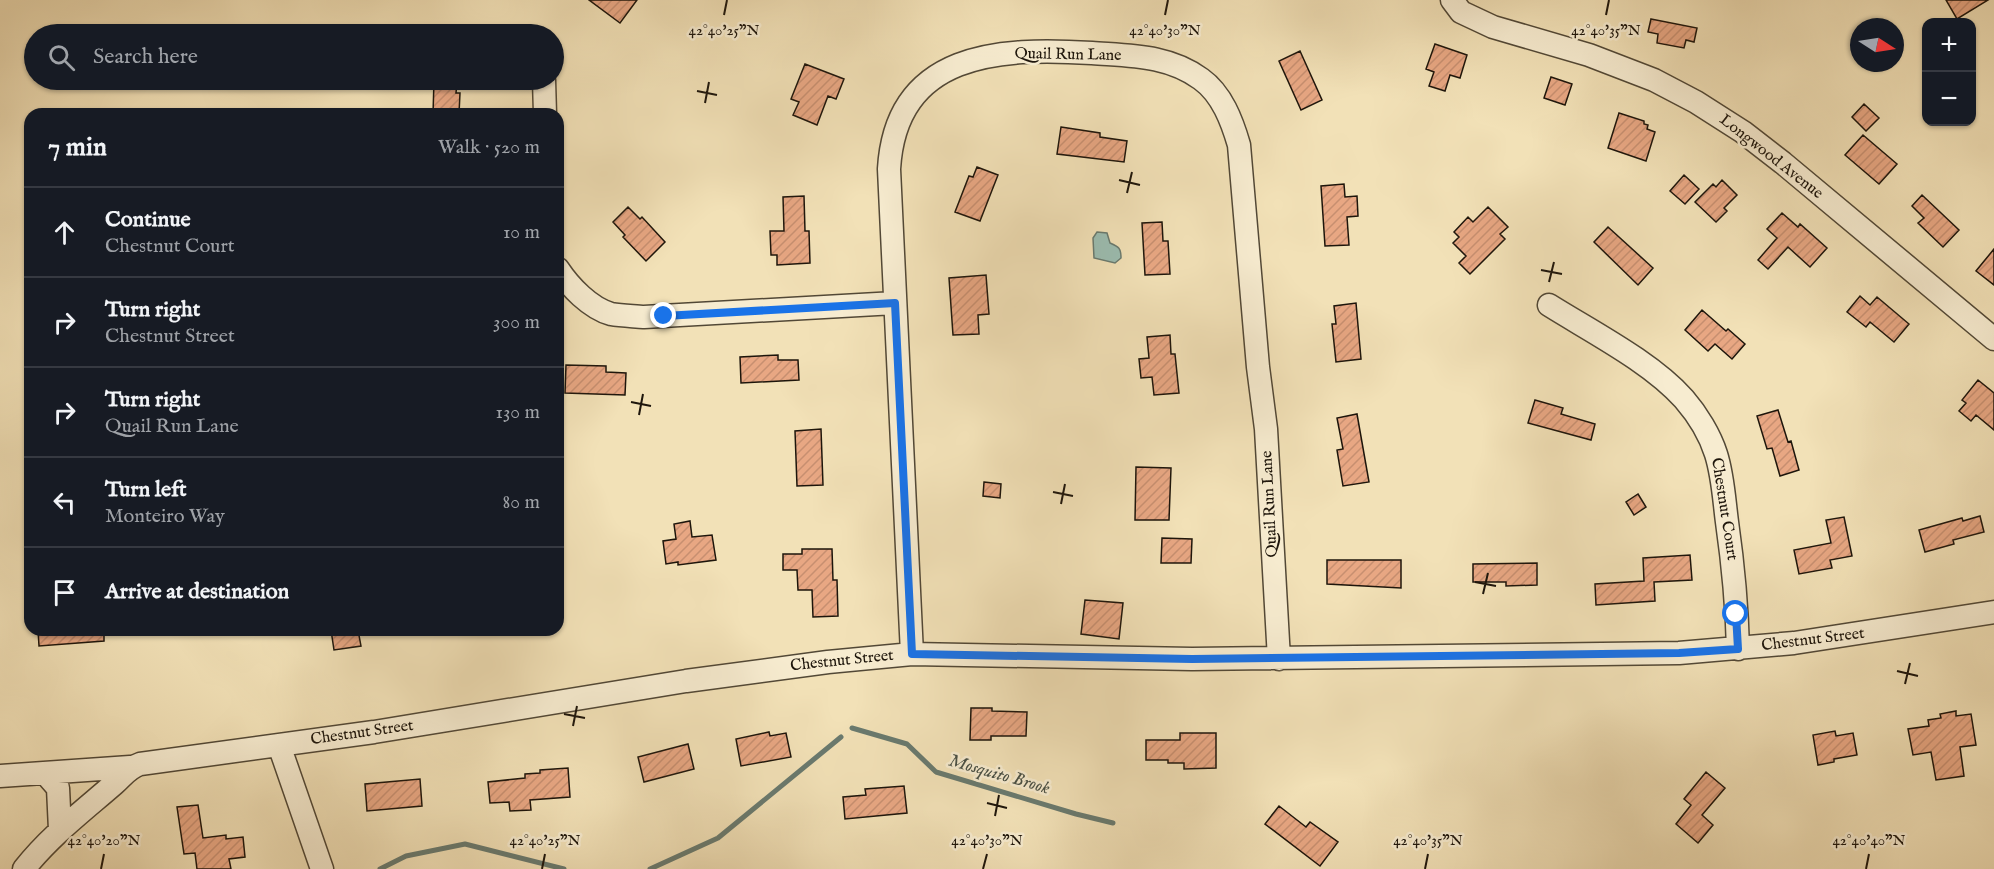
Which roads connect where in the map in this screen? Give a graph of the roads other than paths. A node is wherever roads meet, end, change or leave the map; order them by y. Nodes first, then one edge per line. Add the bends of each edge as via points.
1 (1452, 0) edge
2 (544, 90) edge
3 (545, 108) edge
4 (564, 277) edge
5 (895, 303) junction
6 (1550, 305) dead end
7 (1994, 339) edge
8 (1994, 612) edge
9 (1738, 649) junction
10 (912, 654) junction
11 (1279, 659) junction
12 (279, 745) junction
13 (130, 767) junction
14 (45, 773) junction
15 (0, 776) edge
16 (60, 830) junction
17 (24, 869) edge
18 (322, 869) edge

1 - 7 street, Longwood Avenue via 1461,12 1493,27 1589,55 1654,80 1696,102 1783,163
2 - 3 street
4 - 5 street via 588,302 610,314 644,317
5 - 10 street, Quail Run Lane
5 - 11 street, Quail Run Lane via 890,150 904,111 932,80 955,65 985,56 1036,52 1149,57 1184,68 1203,80 1230,117 1239,144 1266,429
6 - 9 street, Chestnut Court via 1669,384 1701,423 1716,452 1723,483
8 - 9 street, Chestnut Street
9 - 11 street, Chestnut Street
10 - 11 street, Chestnut Street
10 - 12 street, Chestnut Street via 686,681
12 - 13 street, Chestnut Street
12 - 18 street
13 - 14 street, Chestnut Street
13 - 16 street
14 - 15 street, Chestnut Street
14 - 16 street via 58,788
16 - 17 street

